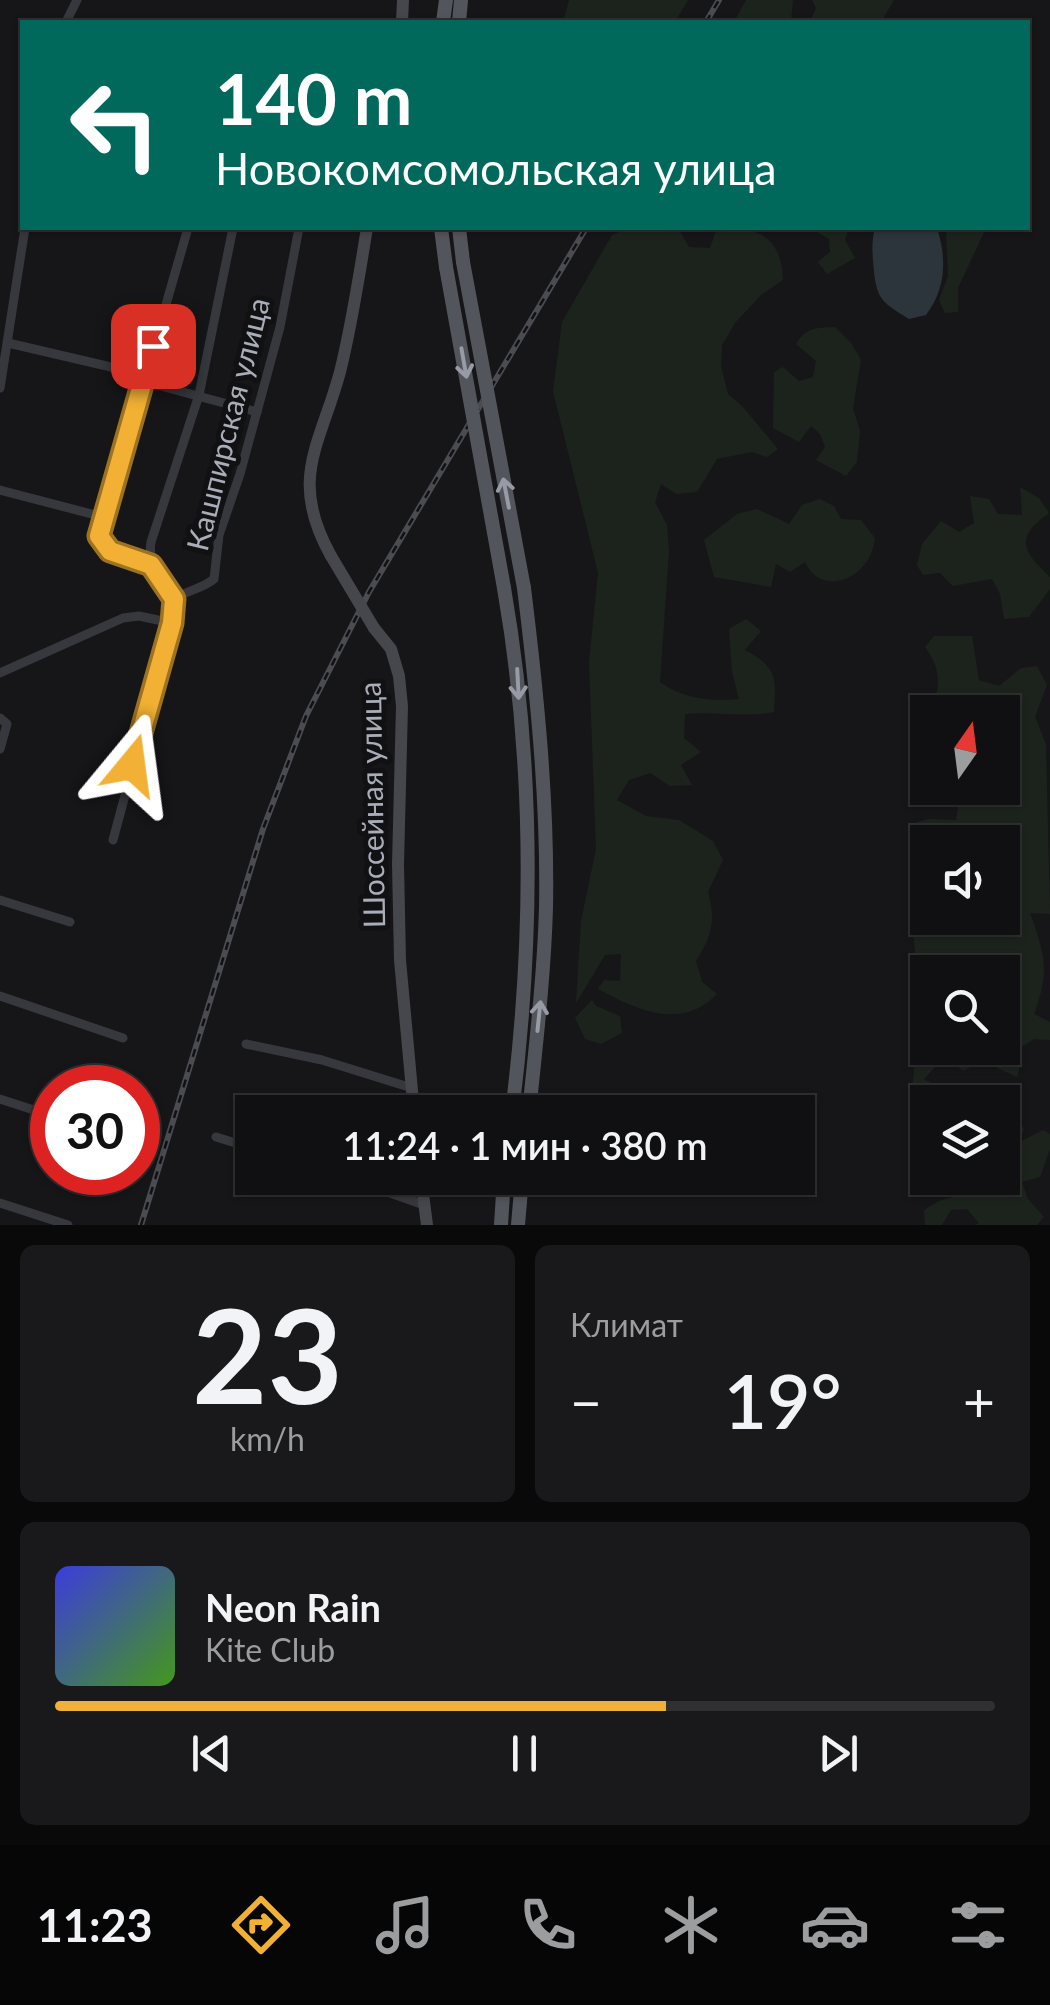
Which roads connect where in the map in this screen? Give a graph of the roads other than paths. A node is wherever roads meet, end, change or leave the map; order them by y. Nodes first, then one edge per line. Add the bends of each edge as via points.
1 (26, 230) edge
2 (187, 230) edge
3 (233, 230) edge
4 (299, 230) edge
5 (367, 230) edge
6 (442, 230) edge
7 (459, 230) edge
8 (8, 343) junction
9 (142, 381) junction
10 (0, 388) edge
11 (199, 395) junction
12 (257, 412) junction
13 (0, 490) edge
14 (103, 517) junction
15 (151, 565) junction
16 (174, 599) junction
17 (172, 623) junction
18 (0, 673) edge
19 (0, 718) edge
20 (0, 750) edge
21 (113, 840) dead end
22 (0, 900) edge
23 (70, 922) dead end
24 (0, 996) edge
25 (123, 1038) dead end
26 (246, 1044) dead end
27 (412, 1088) junction
28 (413, 1095) edge
29 (514, 1095) edge
30 (531, 1095) edge
31 (0, 1100) edge
32 (30, 1109) edge
33 (216, 1138) dead end
34 (235, 1143) edge
35 (396, 1195) edge
36 (423, 1195) edge
37 (503, 1195) edge
38 (521, 1195) edge
39 (0, 1203) edge
40 (424, 1205) junction
41 (68, 1224) edge
42 (426, 1225) edge
43 (502, 1225) edge
44 (518, 1225) edge

1 - 8 street
2 - 9 street
3 - 11 street
4 - 12 street, Кашпирская улица
5 - 27 main road, Шоссейная улица, bridge via 352,321 308,495 331,556 391,649 399,676 400,960
6 -> 29 main road, bridge via 517,662 528,824 526,980
30 -> 7 main road, bridge via 546,906 533,658
8 - 9 street
8 - 10 street
9 - 11 street
9 - 14 street
11 - 12 street
11 - 15 street via 151,542
12 - 16 street, Кашпирская улица via 219,535 214,578
13 - 14 street
14 - 15 street via 99,536 110,551
15 - 16 street
16 - 17 street
17 - 18 street via 123,618
17 - 21 street
19 - 20 street via 7,724
22 - 23 street
24 - 25 street
26 - 27 street
27 - 28 main road, Шоссейная улица
31 - 32 street
33 - 34 street
35 - 40 street
36 - 40 main road
37 - 43 main road
38 - 44 main road
39 - 41 street
40 - 42 main road

